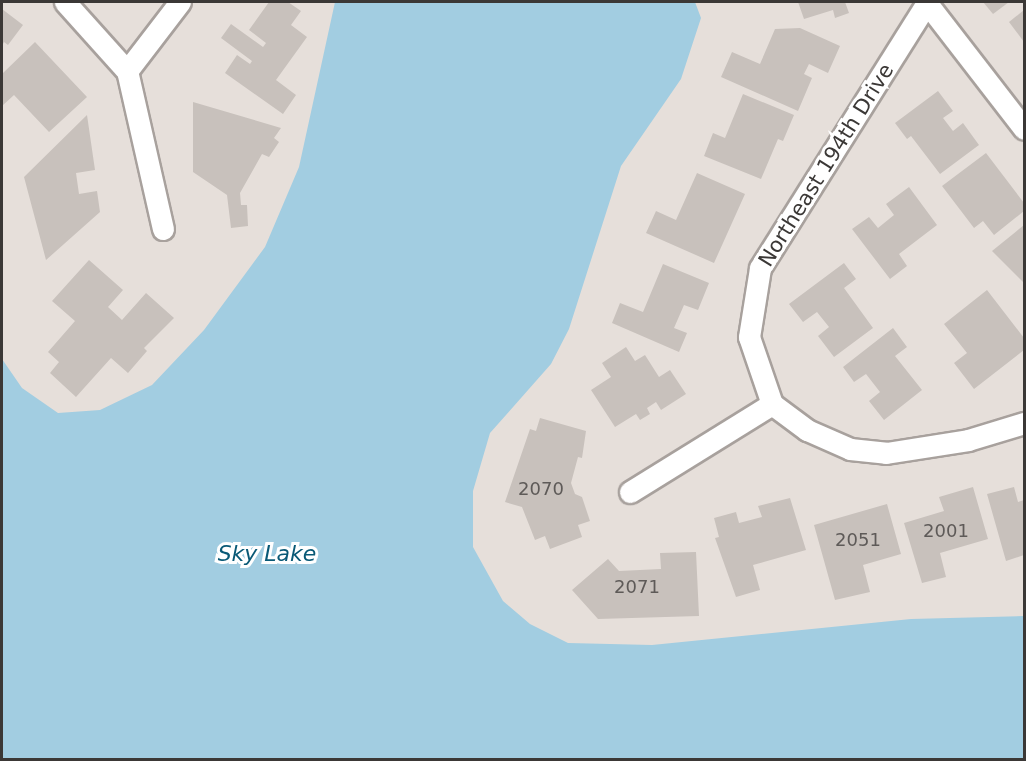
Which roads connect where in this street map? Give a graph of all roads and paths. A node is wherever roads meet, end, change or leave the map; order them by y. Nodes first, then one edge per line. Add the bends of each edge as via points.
1 (65, 2) edge
2 (180, 2) edge
3 (926, 2) edge
4 (127, 71) junction
5 (1024, 129) edge
6 (163, 229) dead end
7 (772, 404) junction
8 (1024, 423) edge
9 (630, 492) dead end

1 - 4 street
2 - 4 street
3 - 5 street
3 - 7 street, Northeast 194th Drive via 760,268 749,337
4 - 6 street
7 - 8 street via 807,430 850,449 886,453 968,440
7 - 9 street

